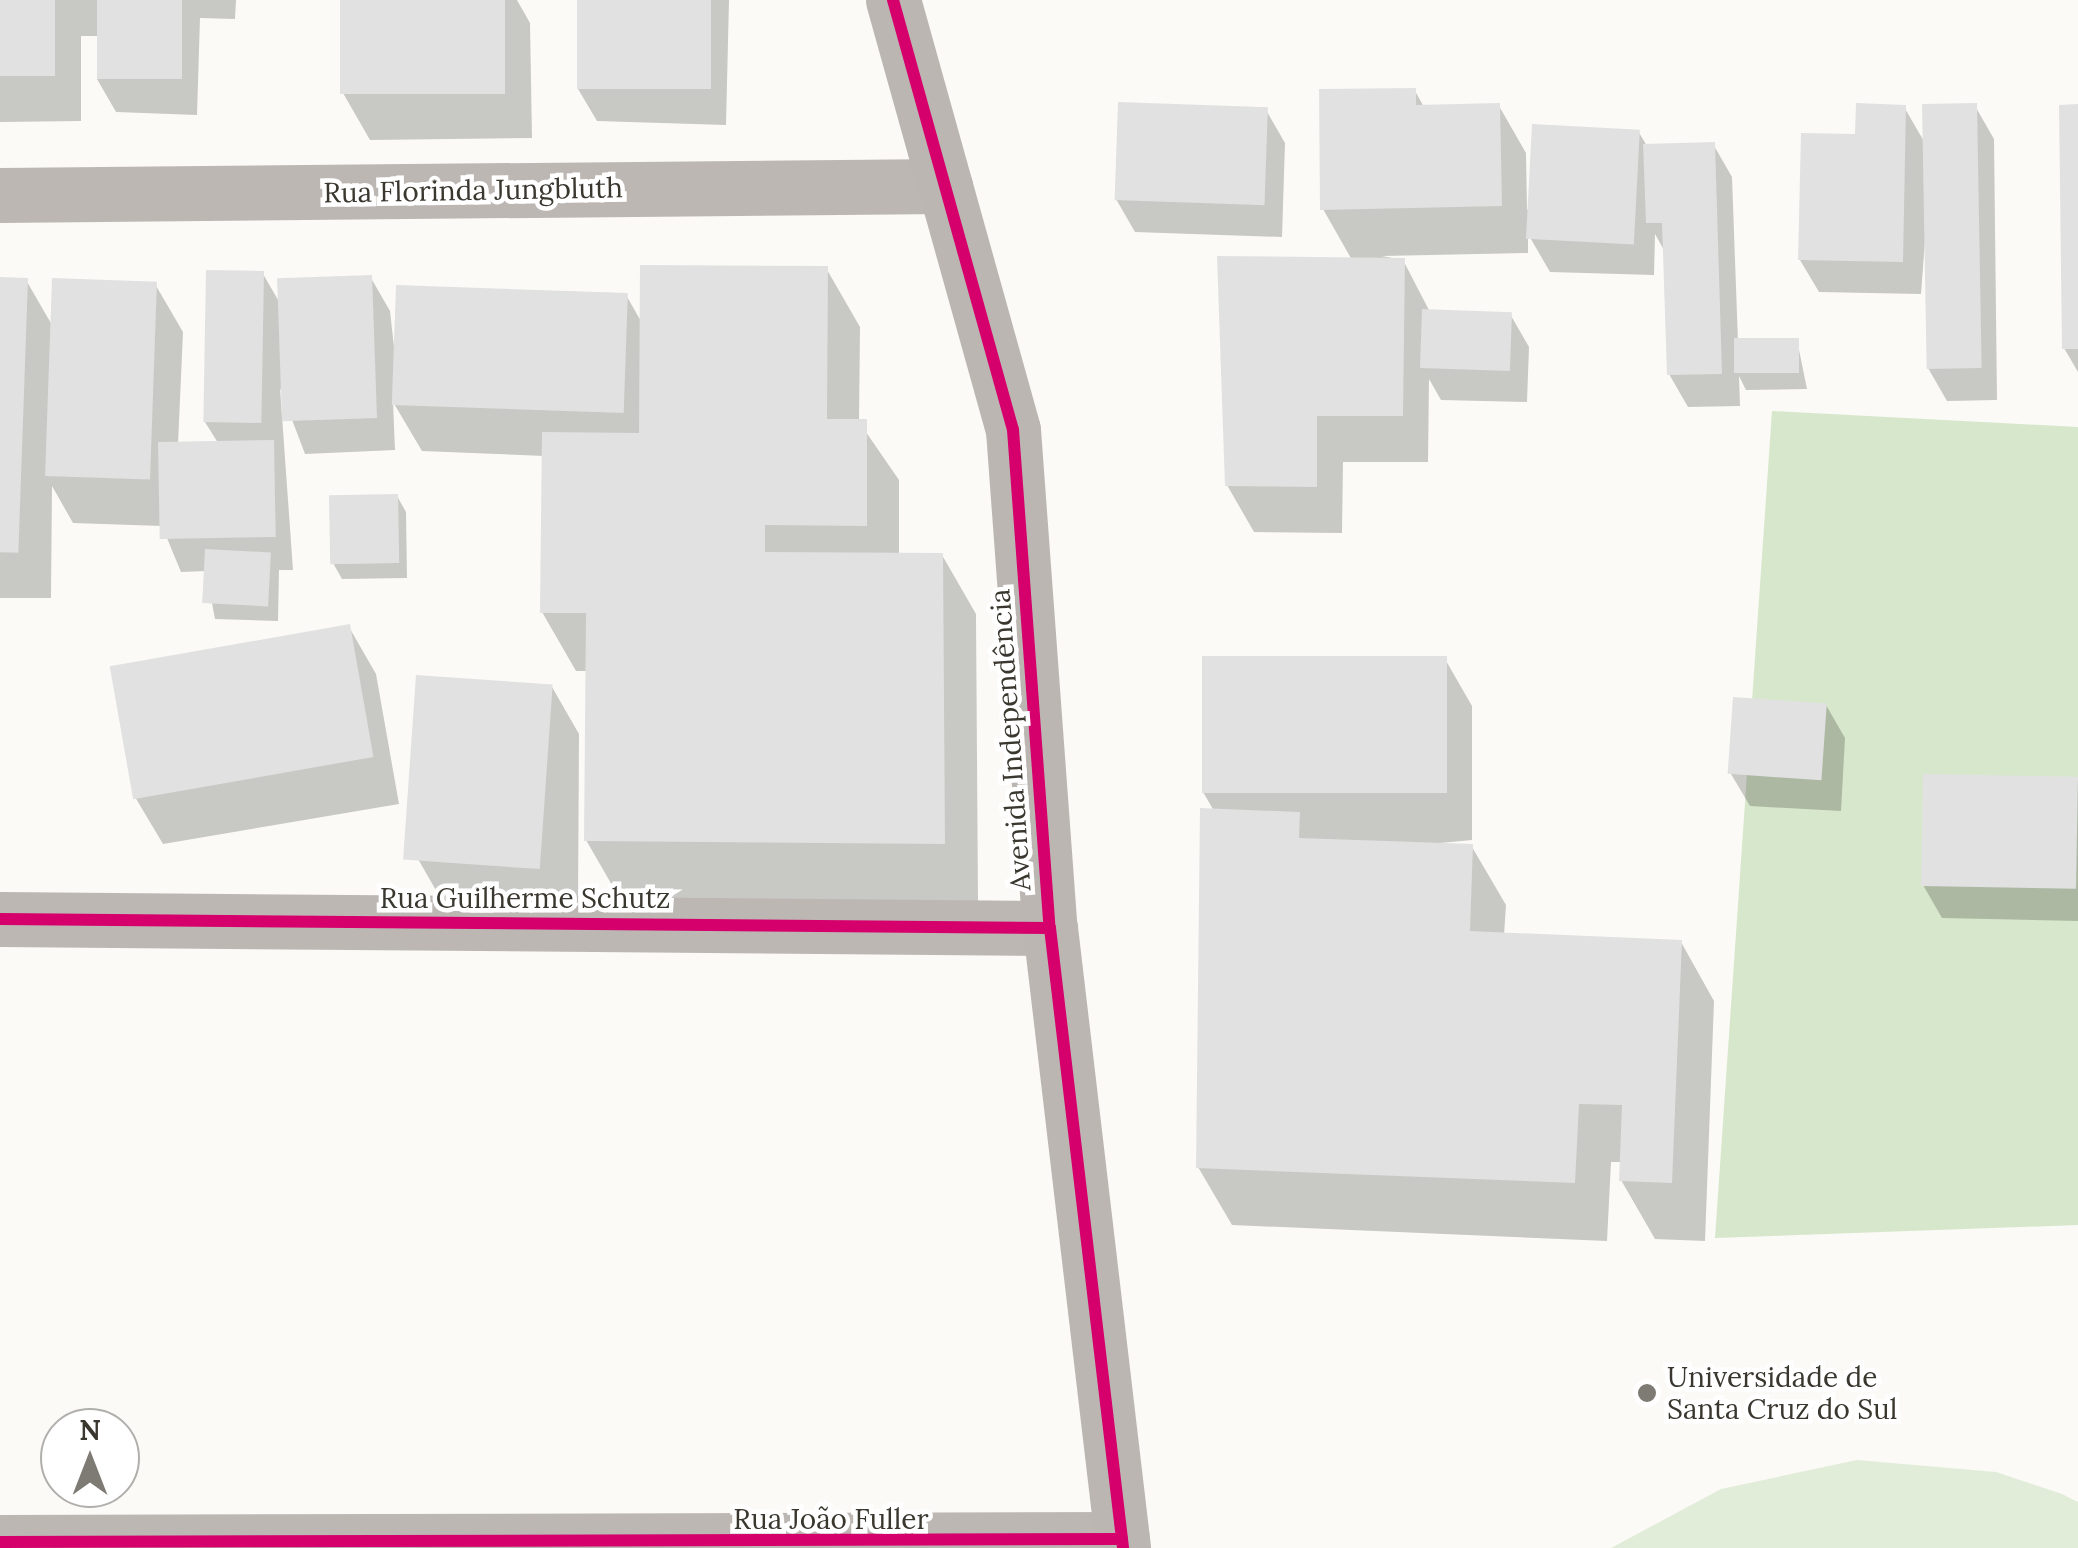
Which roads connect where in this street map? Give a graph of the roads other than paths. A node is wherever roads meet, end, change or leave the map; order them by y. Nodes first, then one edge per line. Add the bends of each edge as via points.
1 (893, 0) edge
2 (945, 186) junction
3 (0, 195) edge
4 (0, 919) edge
5 (1050, 928) junction
6 (0, 1542) edge
7 (1123, 1544) edge
8 (969, 1546) edge
9 (496, 1547) edge

1 - 2 main road, Avenida Independência
2 - 3 street, Rua Florinda Jungbluth
2 - 5 main road, Avenida Independência via 1013,430
4 - 5 street, Rua Guilherme Schutz
5 - 7 main road, Avenida Independência
6 - 9 street, Rua João Fuller
7 - 8 street, Rua João Fuller
8 - 9 street, Rua João Fuller

